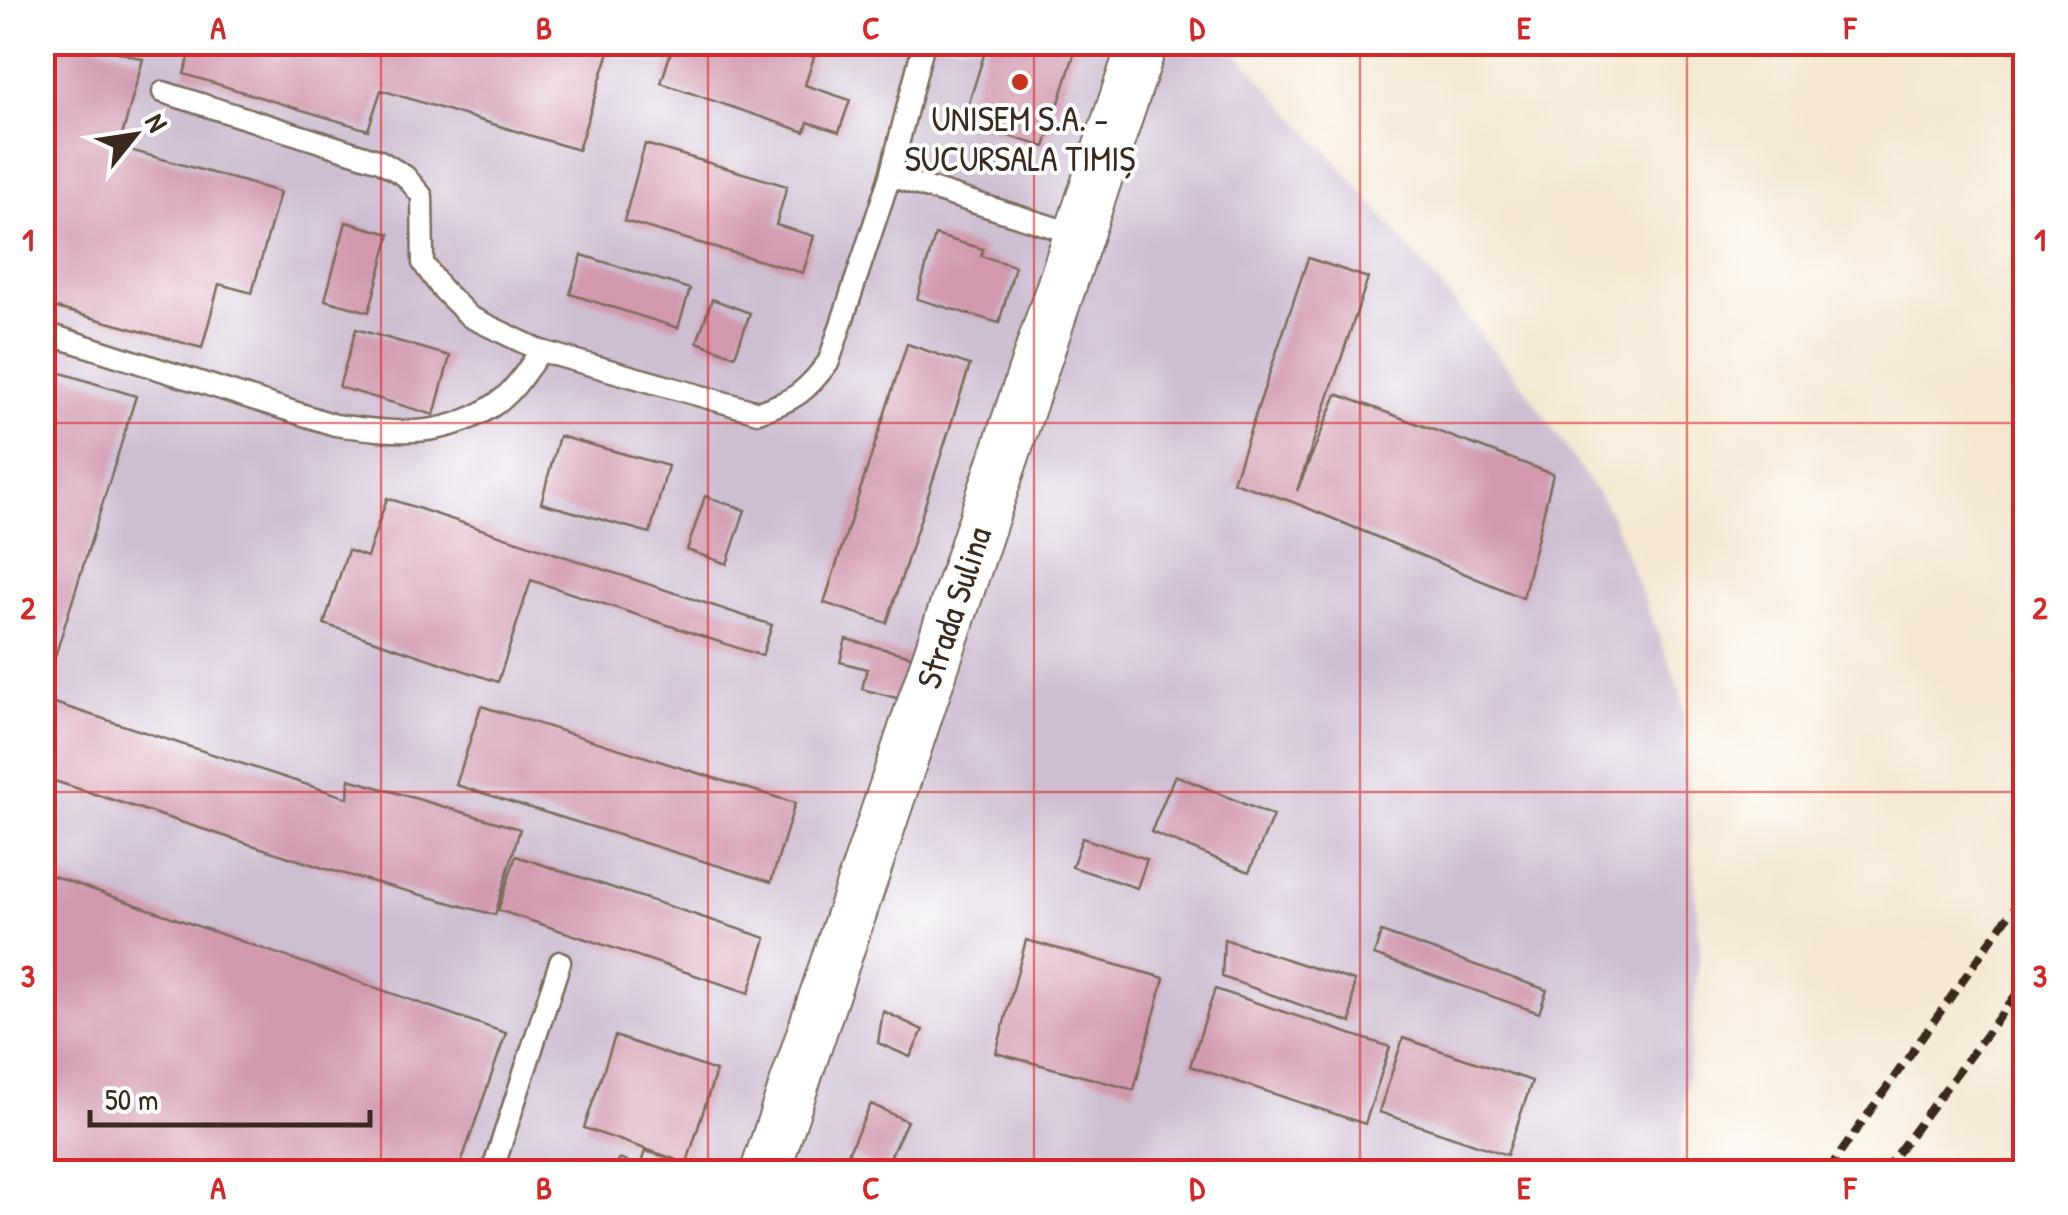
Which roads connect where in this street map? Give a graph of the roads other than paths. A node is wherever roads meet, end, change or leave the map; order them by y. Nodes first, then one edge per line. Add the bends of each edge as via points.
1 (924, 42) edge
2 (1143, 42) edge
3 (163, 92) dead end
4 (890, 176) junction
5 (1078, 234) junction
6 (42, 332) edge
7 (541, 351) junction
8 (560, 962) dead end
9 (492, 1172) edge
10 (765, 1172) edge

1 - 4 lane
2 - 5 street, Strada Sulina
3 - 7 lane via 380,160 405,176 422,196 423,263 442,288 470,316
4 - 5 lane
4 - 7 lane via 830,361 788,403 758,412
5 - 10 street, Strada Sulina
6 - 7 lane via 335,425 384,432 432,432 465,421 504,398
8 - 9 lane

